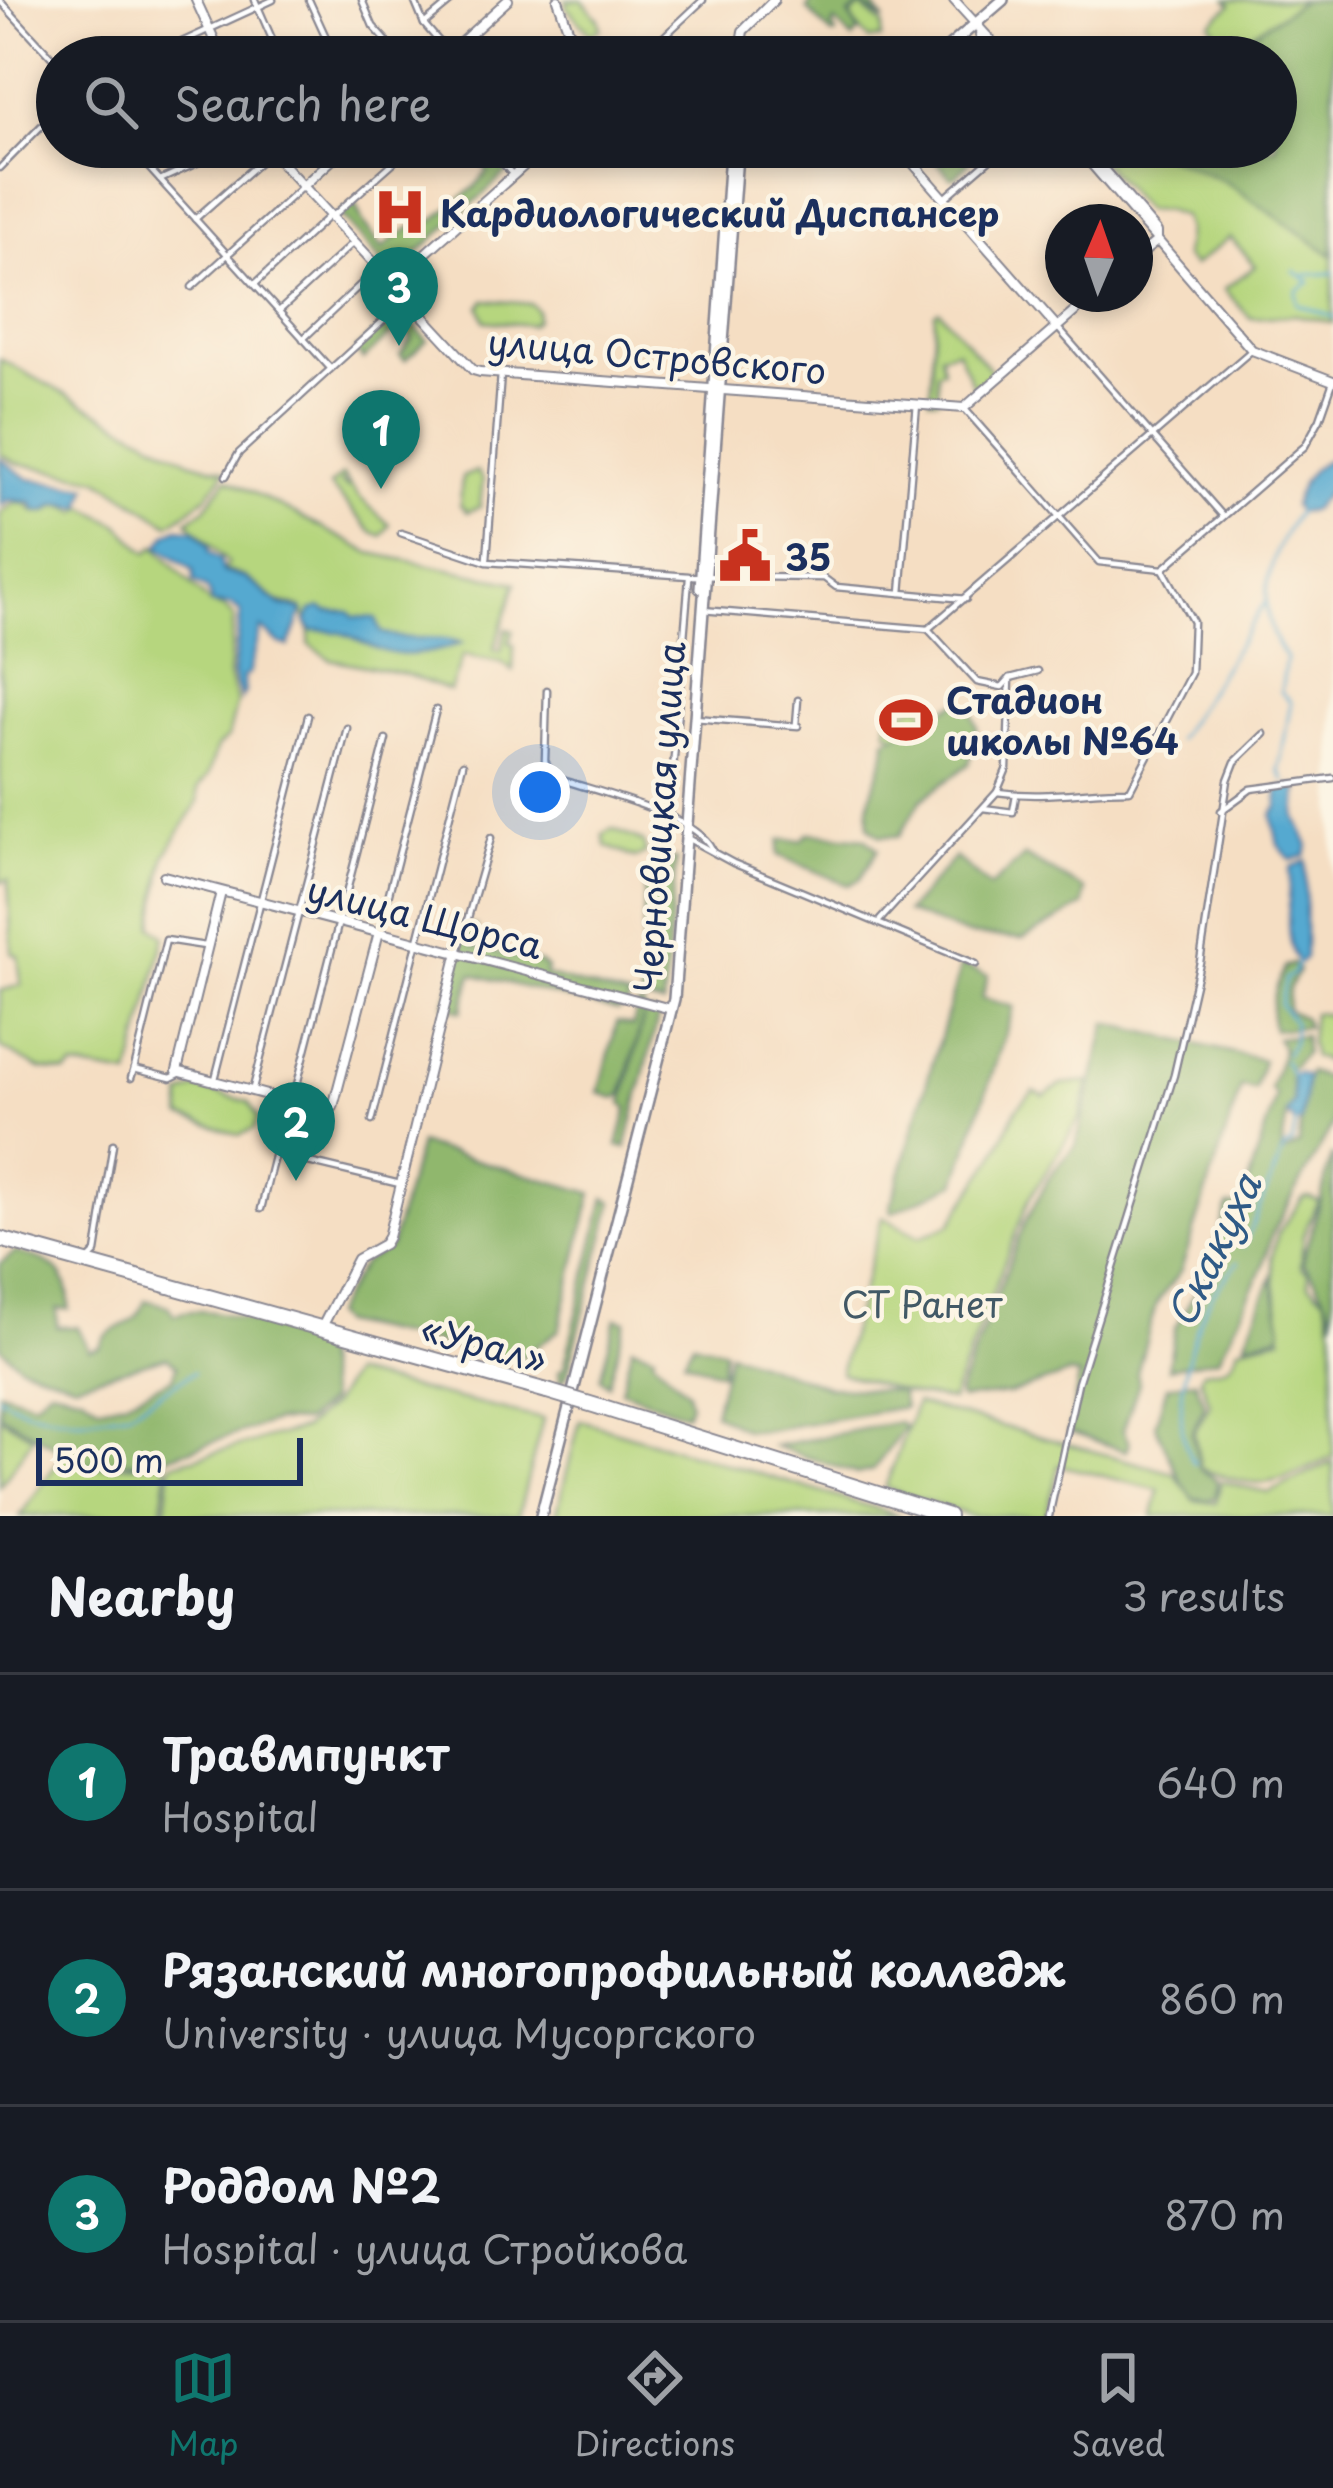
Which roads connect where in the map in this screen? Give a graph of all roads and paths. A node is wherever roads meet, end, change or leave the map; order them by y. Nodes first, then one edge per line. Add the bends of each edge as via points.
1 (196, 0) edge
2 (273, 0) edge
3 (309, 0) edge
4 (362, 0) edge
5 (414, 0) edge
6 (453, 0) edge
7 (508, 0) edge
8 (558, 0) edge
9 (704, 0) edge
10 (773, 0) edge
11 (954, 0) edge
12 (1005, 0) edge
13 (0, 1) edge
14 (256, 3) edge
15 (424, 24) junction
16 (976, 26) junction
17 (210, 29) junction
18 (195, 36) edge
19 (213, 36) edge
20 (271, 36) edge
21 (325, 36) edge
22 (382, 36) edge
23 (433, 36) edge
24 (468, 36) edge
25 (571, 36) edge
26 (665, 36) edge
27 (742, 36) edge
28 (964, 36) edge
29 (984, 36) edge
30 (36, 40) edge
31 (36, 131) edge
32 (0, 168) edge
33 (150, 168) edge
34 (186, 168) edge
35 (249, 168) edge
36 (286, 168) edge
37 (323, 168) edge
38 (387, 168) edge
39 (507, 168) edge
40 (523, 168) edge
41 (732, 168) edge
42 (917, 168) edge
43 (979, 168) edge
44 (1099, 168) edge
45 (514, 176) junction
46 (160, 180) junction
47 (302, 187) junction
48 (943, 199) junction
49 (330, 217) junction
50 (195, 219) junction
51 (1157, 240) junction
52 (353, 243) junction
53 (1153, 244) edge
54 (228, 254) junction
55 (377, 269) junction
56 (255, 284) junction
57 (392, 284) junction
58 (192, 287) dead end
59 (406, 300) junction
60 (279, 311) junction
61 (1074, 312) edge
62 (1057, 327) junction
63 (303, 338) junction
64 (1252, 350) junction
65 (330, 368) junction
66 (501, 374) junction
67 (1333, 381) edge
68 (716, 391) junction
69 (917, 404) junction
70 (964, 408) junction
71 (1152, 435) junction
72 (226, 476) dead end
73 (1222, 516) junction
74 (1058, 518) junction
75 (401, 533) dead end
76 (487, 562) junction
77 (707, 562) junction
78 (1163, 569) junction
79 (725, 574) junction
80 (698, 577) junction
81 (901, 593) junction
82 (966, 599) junction
83 (701, 610) junction
84 (928, 629) junction
85 (1038, 670) dead end
86 (1010, 679) junction
87 (547, 691) dead end
88 (798, 700) dead end
89 (436, 710) dead end
90 (308, 716) dead end
91 (694, 718) junction
92 (347, 728) dead end
93 (1264, 734) dead end
94 (386, 739) dead end
95 (464, 764) dead end
96 (1333, 778) edge
97 (997, 792) junction
98 (1016, 795) junction
99 (983, 808) junction
100 (1221, 811) junction
101 (669, 817) junction
102 (688, 830) junction
103 (491, 838) dead end
104 (164, 876) dead end
105 (221, 892) junction
106 (260, 902) junction
107 (298, 911) junction
108 (880, 920) junction
109 (338, 922) junction
110 (379, 932) junction
111 (418, 942) junction
112 (207, 946) junction
113 (458, 952) junction
114 (976, 964) dead end
115 (671, 1009) junction
116 (134, 1069) junction
117 (178, 1074) junction
118 (131, 1078) dead end
119 (214, 1084) junction
120 (252, 1094) junction
121 (290, 1103) junction
122 (372, 1121) dead end
123 (113, 1144) dead end
124 (275, 1154) junction
125 (400, 1184) junction
126 (261, 1209) dead end
127 (0, 1239) edge
128 (91, 1258) junction
129 (321, 1329) junction
130 (541, 1516) edge
131 (948, 1516) edge
132 (1049, 1516) edge

1 - 17 street
2 - 14 street
3 - 21 street
4 - 22 street
5 - 15 street
6 - 15 street
7 - 24 street
8 - 25 street
9 - 26 street
10 - 27 street
11 - 16 street
12 - 16 main road
13 - 30 street
14 - 17 street
14 - 20 street
15 - 23 street
16 - 28 main road
16 - 29 street
17 - 18 street
17 - 19 street
31 - 32 street
33 - 46 street
34 - 46 street
35 - 50 street
36 - 47 street, улица Островского
37 - 47 street
38 - 49 street
39 - 45 street
40 - 45 street
41 - 68 main road, Черновицкая улица
42 - 48 street
43 - 48 street
44 - 51 street
45 - 57 street
46 - 50 street
47 - 49 street, улица Островского
47 - 54 street
48 - 62 street
49 - 52 street, улица Островского
49 - 56 street
50 - 54 street
51 - 53 street
51 - 64 street
52 - 55 street, улица Островского
52 - 60 street
54 - 56 street
54 - 58 street
55 - 57 street, улица Островского
55 - 63 street
56 - 60 street
57 - 59 street, улица Островского
59 - 65 street
59 - 66 street, улица Островского via 473,370
60 - 63 street
61 - 62 street
62 - 70 street
62 - 71 street
63 - 65 street
64 - 67 street
64 - 71 street
65 - 72 street via 232,460
66 - 68 street, улица Островского
66 - 76 street
67 - 73 street via 1305,446
68 - 69 street, улица Островского
68 - 77 main road, Черновицкая улица
68 - 80 main road, Черновицкая улица
69 - 70 street, улица Островского
69 - 81 street
70 - 74 street
71 - 73 street
71 - 74 street
73 - 78 street
74 - 78 street via 1099,562
74 - 82 street
75 - 76 street
76 - 80 street
77 - 79 street
77 - 80 main road, Черновицкая улица
78 - 98 street via 1193,622 1191,673 1130,790
79 - 80 street
79 - 81 street via 824,578 836,587
80 - 83 main road, Черновицкая улица
80 - 101 street
81 - 82 street
82 - 84 street
83 - 84 street
83 - 91 main road, Черновицкая улица
84 - 86 street via 977,682 1002,687
85 - 86 street
86 - 97 street via 1006,768
87 - 101 street via 545,761 554,777
88 - 91 street via 797,725
89 - 110 street
90 - 106 street
91 - 102 main road, Черновицкая улица
92 - 107 street
93 - 100 street via 1232,767
94 - 109 street
95 - 111 street
96 - 100 street via 1260,786
97 - 98 street
97 - 99 street
98 - 99 street via 1013,812
99 - 108 street
100 - 132 street via 1185,1024 1078,1383
101 - 102 street
102 - 108 street via 733,862
102 - 115 main road, Черновицкая улица
103 - 113 street
104 - 105 street, улица Щорса
105 - 106 street, улица Щорса
105 - 112 street
106 - 107 street, улица Щорса
106 - 119 street
107 - 109 street, улица Щорса
107 - 120 street
108 - 114 street
109 - 110 street, улица Щорса
109 - 121 street
110 - 111 street, улица Щорса
110 - 121 street via 333,1107
111 - 113 street, улица Щорса
111 - 122 street
112 - 116 street via 166,940
112 - 117 street
113 - 115 street, улица Щорса
113 - 125 street
115 - 130 main road, Черновицкая улица
116 - 117 street
116 - 118 street
117 - 119 street
119 - 120 street
120 - 121 street
121 - 124 street
123 - 128 street
124 - 125 street
124 - 126 street
125 - 129 street via 384,1244 357,1259
127 - 128 highway, «Урал»
128 - 129 highway, «Урал» via 105,1269
129 - 131 highway, «Урал», bridge

